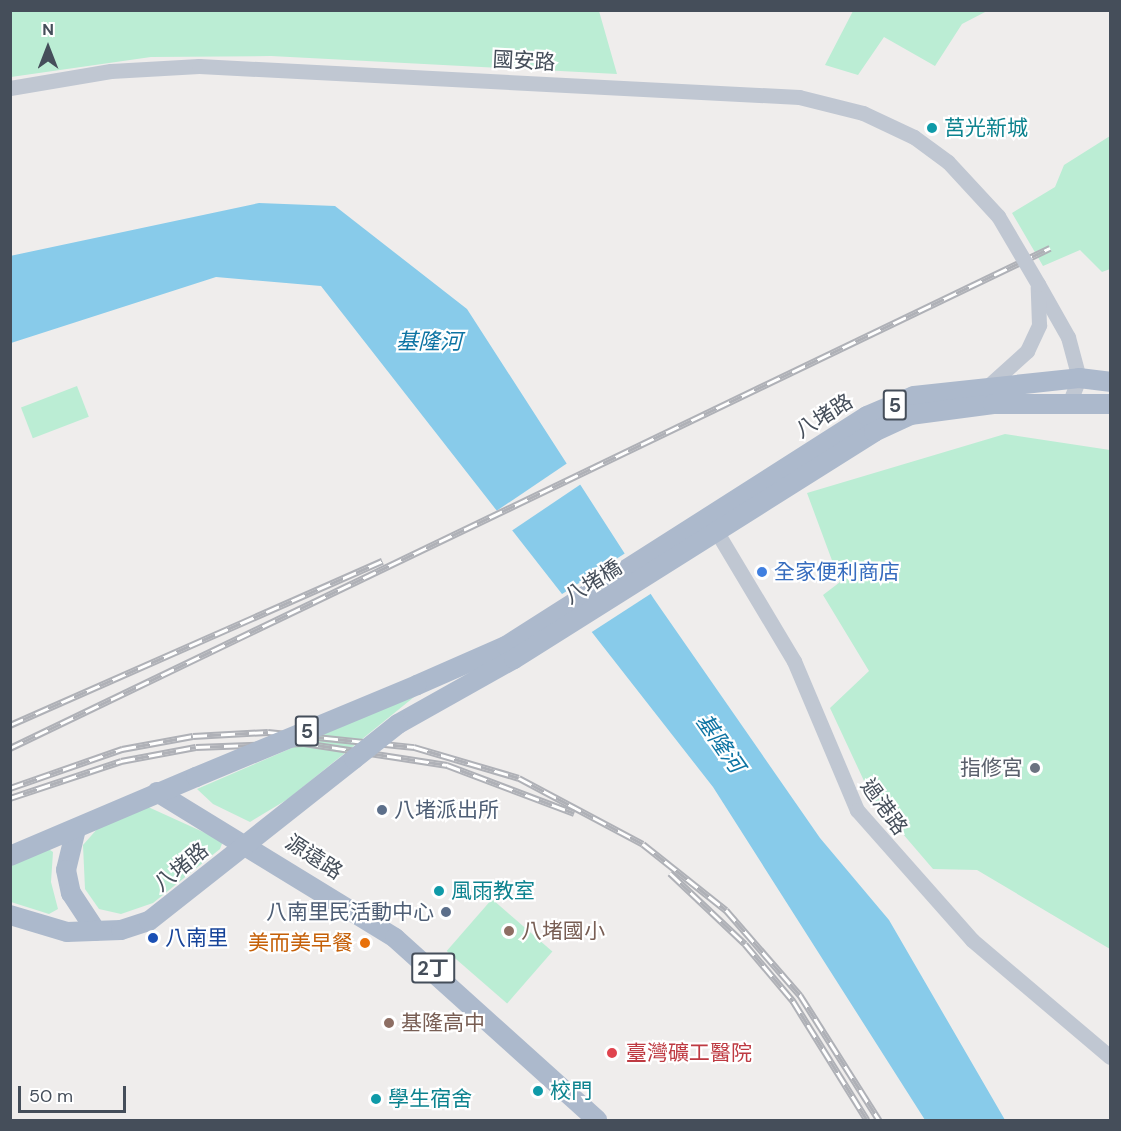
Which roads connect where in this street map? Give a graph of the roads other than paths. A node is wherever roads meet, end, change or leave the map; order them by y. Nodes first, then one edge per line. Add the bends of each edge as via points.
1 (10, 88) edge
2 (1038, 284) junction
3 (1079, 378) junction
4 (1110, 382) edge
5 (987, 387) junction
6 (1070, 402) junction
7 (1110, 404) edge
8 (713, 526) junction
9 (693, 538) joint
10 (510, 653) junction
11 (156, 792) junction
12 (76, 829) junction
13 (248, 843) junction
14 (10, 856) edge
15 (10, 915) edge
16 (96, 931) junction
17 (1110, 1057) edge
18 (597, 1120) edge

1 - 2 street, 國安路, bridge via 111,71 199,66 799,97 863,112 908,133 948,162 998,216
2 - 3 street via 1068,337
2 - 5 street via 1039,325 1027,351
3 - 4 main road, 八堵路 / 5
3 - 5 main road, 八堵路 / 5
3 - 6 street
5 - 8 main road, 八堵路 / 5 via 914,396 867,416
6 - 7 main road, 八堵路 / 5
6 - 8 main road, 八堵路 / 5 via 993,404 910,415
8 - 9 main road, 八堵路 / 5
8 - 17 street, 過港路 via 799,672 857,810 972,940
9 - 10 main road, 八堵橋 / 5
10 - 11 main road, 5, bridge via 417,685
10 - 13 main road, 八堵路 / 5, bridge via 398,724
11 - 12 main road, 5
11 - 13 main road, 源遠路 / 2丁
12 - 14 main road, 5
12 - 16 main road via 66,870 71,893
13 - 16 main road, 八堵路 / 5 via 149,921
13 - 18 main road, 源遠路 / 2丁 via 422,958
15 - 16 main road, 八堵路 / 5 via 67,932

